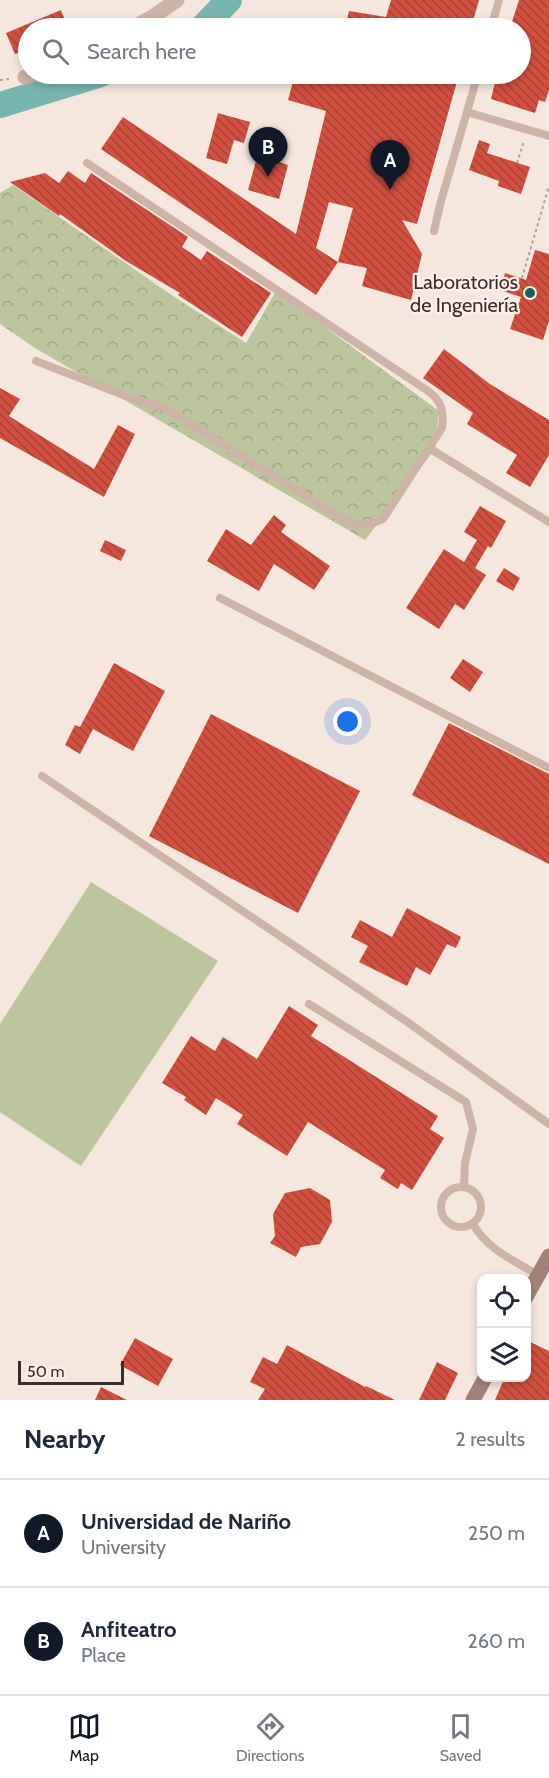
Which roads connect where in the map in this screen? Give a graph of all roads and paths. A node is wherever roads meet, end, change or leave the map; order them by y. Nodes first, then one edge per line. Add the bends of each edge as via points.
1 (177, 0) edge
2 (500, 0) edge
3 (151, 18) edge
4 (494, 18) edge
5 (475, 84) edge
6 (467, 112) junction
7 (528, 130) junction
8 (549, 136) edge
9 (87, 163) dead end
10 (517, 163) dead end
11 (549, 186) edge
12 (435, 231) dead end
13 (522, 278) dead end
14 (36, 361) dead end
15 (429, 448) junction
16 (549, 522) edge
17 (220, 598) dead end
18 (549, 768) edge
19 (42, 776) dead end
20 (309, 1004) dead end
21 (549, 1124) edge
22 (464, 1187) junction
23 (473, 1224) junction
24 (549, 1256) edge
25 (538, 1275) junction
26 (531, 1288) edge
27 (482, 1382) edge
28 (473, 1400) edge

1 - 3 street
2 - 4 lane
5 - 6 lane
6 - 7 lane
6 - 12 lane
7 - 8 lane
7 - 10 path
9 - 15 lane via 435,396 440,403 442,428
11 - 13 path
14 - 15 lane via 165,408 357,525 383,519
15 - 16 lane
17 - 18 lane
19 - 21 lane via 406,1021
20 - 22 lane via 466,1102 473,1129
22 - 23 lane via 477,1195 481,1210
22 - 23 lane via 449,1190 441,1204 444,1219 458,1227
23 - 25 lane via 482,1239
24 - 25 main road
25 - 26 main road
27 - 28 main road

